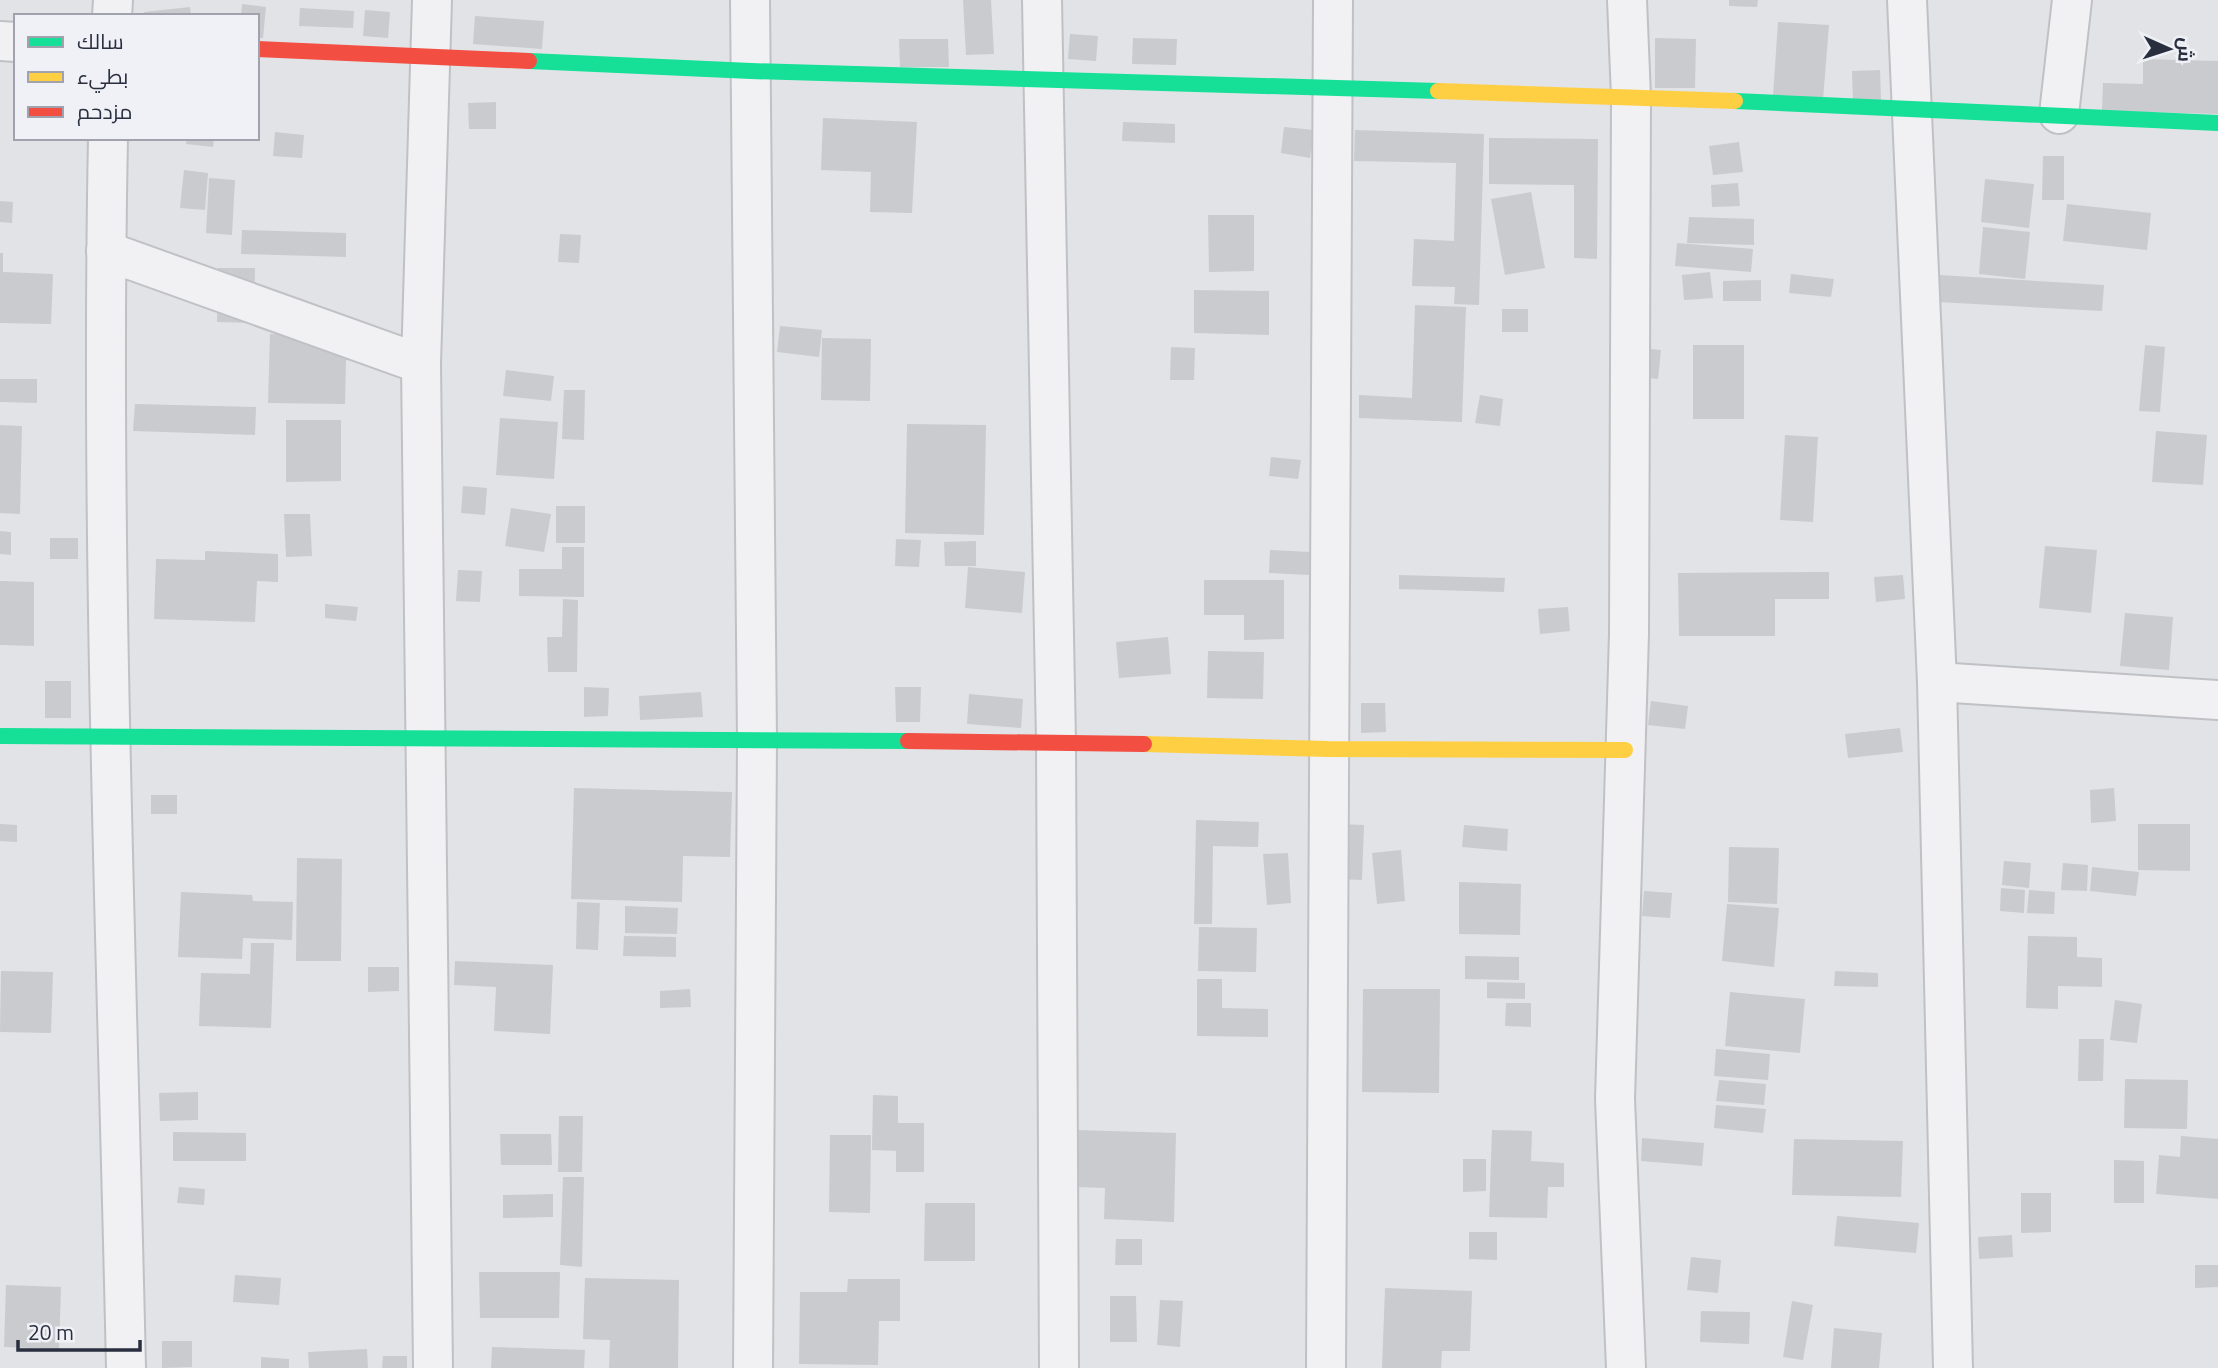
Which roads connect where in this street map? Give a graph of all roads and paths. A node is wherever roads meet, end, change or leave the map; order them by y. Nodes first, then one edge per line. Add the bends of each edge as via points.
1 (432, 0) edge
2 (750, 0) edge
3 (1042, 0) edge
4 (1333, 0) edge
5 (1627, 0) edge
6 (1907, 0) edge
7 (2072, 0) edge
8 (259, 49) edge
9 (429, 55) junction
10 (751, 71) junction
11 (1044, 76) junction
12 (1331, 86) junction
13 (1631, 97) junction
14 (1911, 107) junction
15 (2059, 114) junction
16 (2218, 123) edge
17 (108, 140) edge
18 (106, 251) junction
19 (421, 364) junction
20 (1937, 682) junction
21 (2218, 700) edge
22 (0, 736) edge
23 (426, 737) junction
24 (112, 738) junction
25 (757, 740) junction
26 (1056, 742) junction
27 (1328, 749) junction
28 (1625, 750) junction
29 (127, 1368) edge
30 (433, 1368) edge
31 (753, 1368) edge
32 (1059, 1368) edge
33 (1326, 1368) edge
34 (1626, 1368) edge
35 (1952, 1368) edge

1 - 9 street
2 - 10 street
3 - 11 street
4 - 12 street
5 - 13 street
6 - 14 street
7 - 15 street
8 - 9 street
9 - 10 street
9 - 19 street
10 - 11 street
10 - 25 street
11 - 12 street
11 - 26 street
12 - 13 street
12 - 27 street
13 - 14 street
13 - 28 street
14 - 15 street
14 - 20 street
15 - 16 street
17 - 18 street
18 - 19 street
18 - 24 street
19 - 23 street
20 - 21 street
20 - 35 street
22 - 24 street
23 - 24 street
23 - 25 street
23 - 30 street
24 - 29 street
25 - 26 street
25 - 31 street
26 - 27 street
26 - 32 street
27 - 28 street
27 - 33 street
28 - 34 street via 1615,1099

